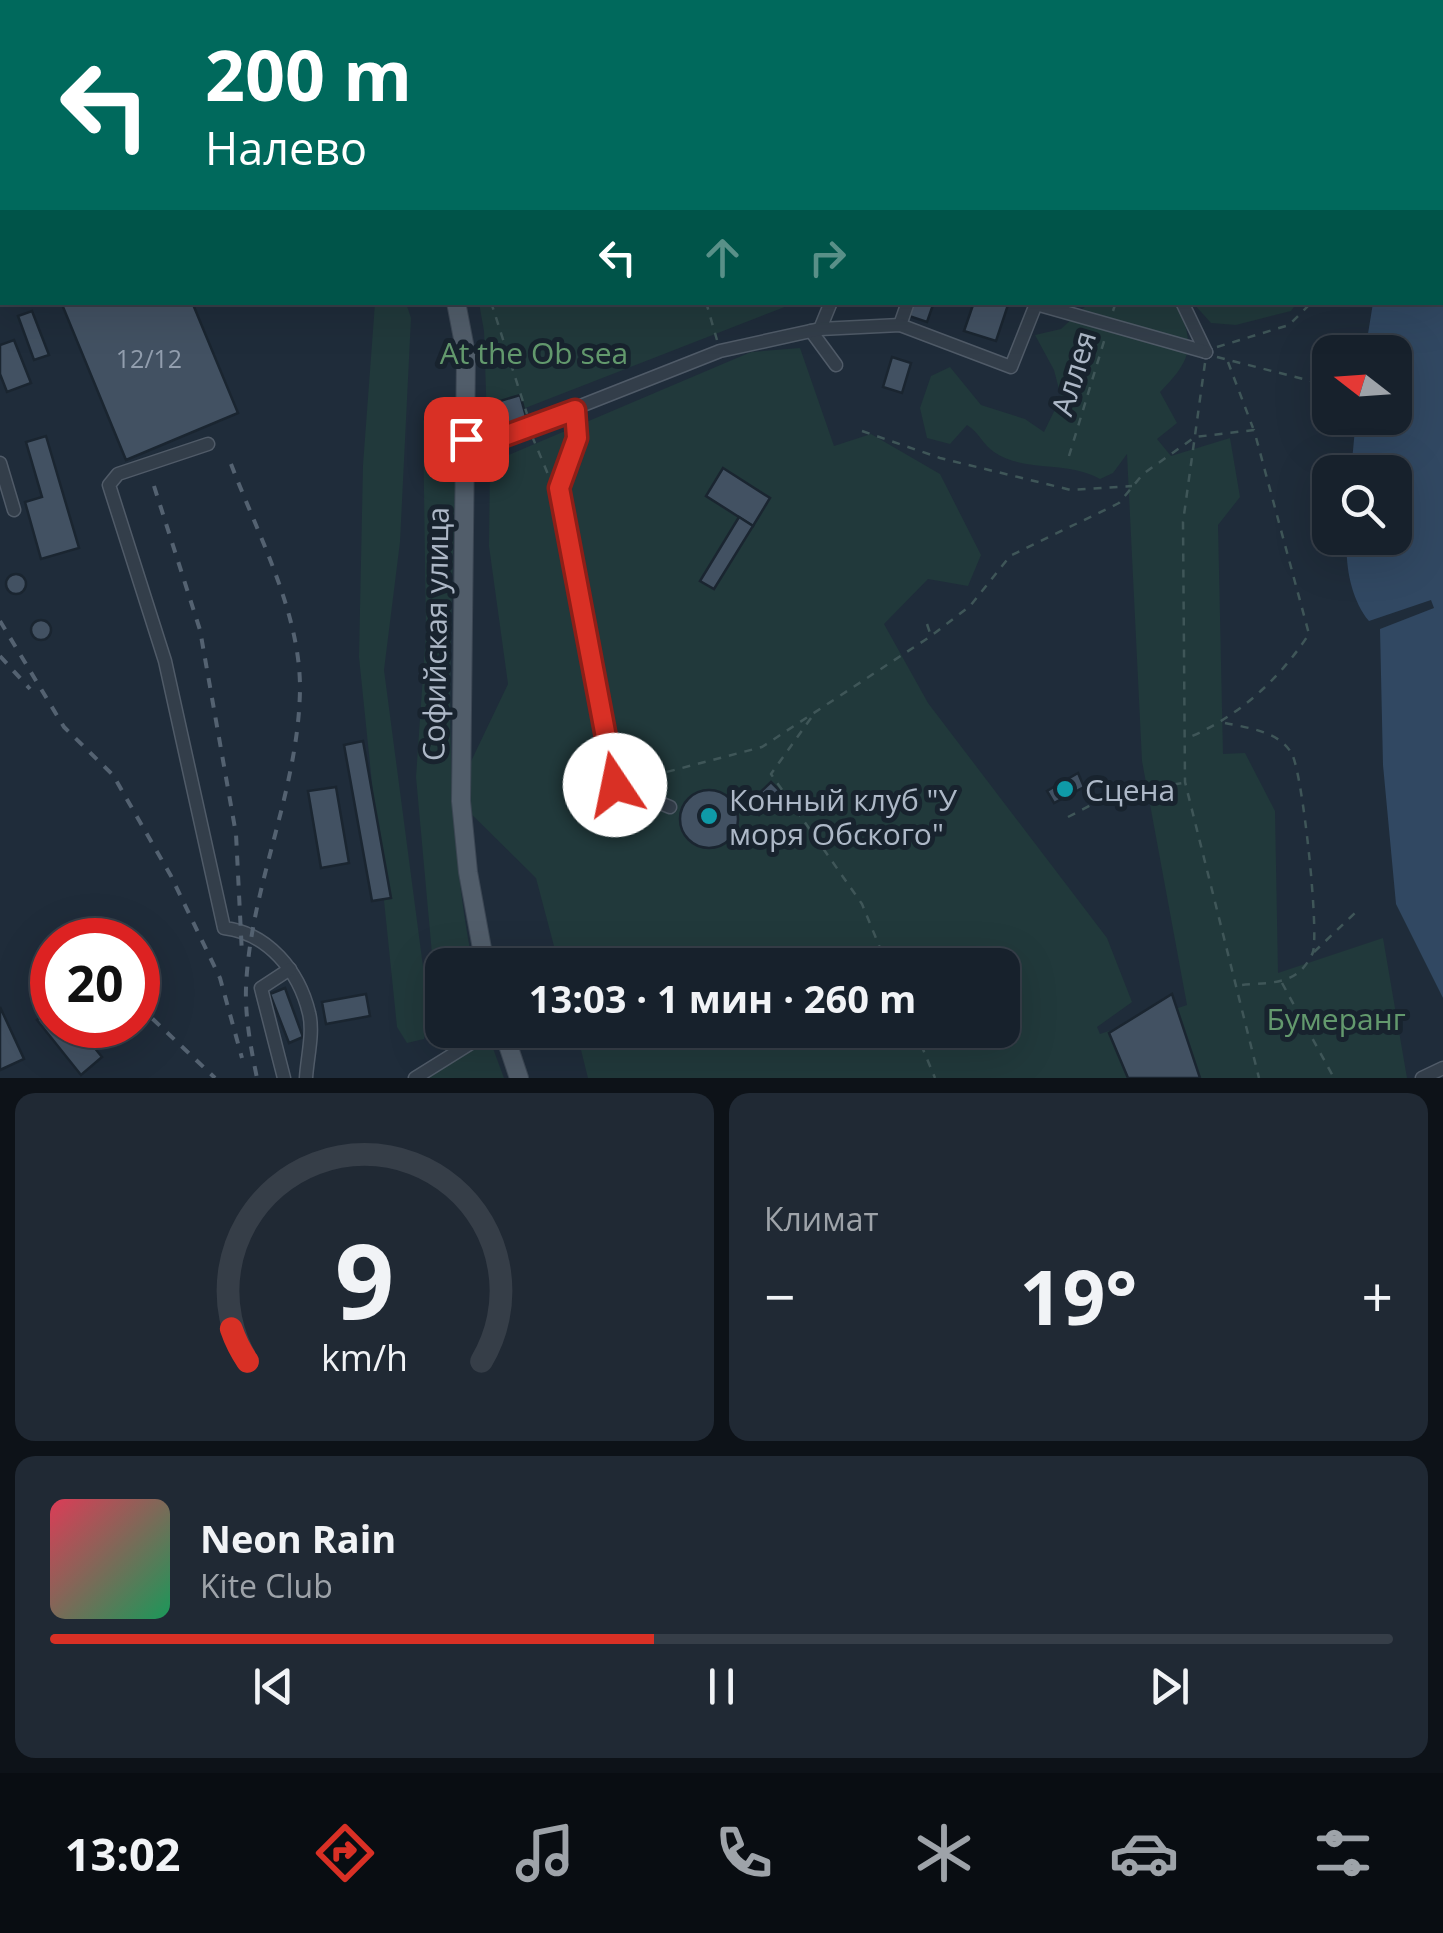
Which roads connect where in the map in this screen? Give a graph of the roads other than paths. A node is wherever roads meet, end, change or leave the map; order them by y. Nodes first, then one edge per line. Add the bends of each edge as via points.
1 (457, 305) edge
2 (829, 305) edge
3 (907, 305) edge
4 (1036, 305) edge
5 (1040, 305) edge
6 (1183, 305) edge
7 (900, 325) junction
8 (816, 330) junction
9 (836, 365) dead end
10 (575, 410) junction
11 (466, 439) junction
12 (208, 444) dead end
13 (0, 463) edge
14 (14, 510) dead end
15 (670, 807) dead end
16 (482, 948) edge
17 (290, 969) junction
18 (463, 1048) edge
19 (510, 1048) edge
20 (1443, 1068) edge
21 (284, 1078) edge
22 (306, 1078) edge
23 (415, 1078) edge
24 (519, 1078) edge
25 (1422, 1078) edge

1 - 11 main road, Софийская улица via 466,354
2 - 8 lane
3 - 7 lane
4 - 7 lane via 1011,367
5 - 6 lane via 1206,352
7 - 8 lane
8 - 9 lane
8 - 10 lane via 720,351
10 - 11 lane via 496,439
10 - 15 lane via 577,438 559,488 615,785
11 - 16 main road, Софийская улица via 461,801
12 - 17 lane via 118,474 109,486 165,662 224,928 253,932
13 - 14 lane
17 - 21 lane via 261,988
17 - 22 lane via 310,1016
18 - 23 lane
19 - 24 main road
20 - 25 lane

